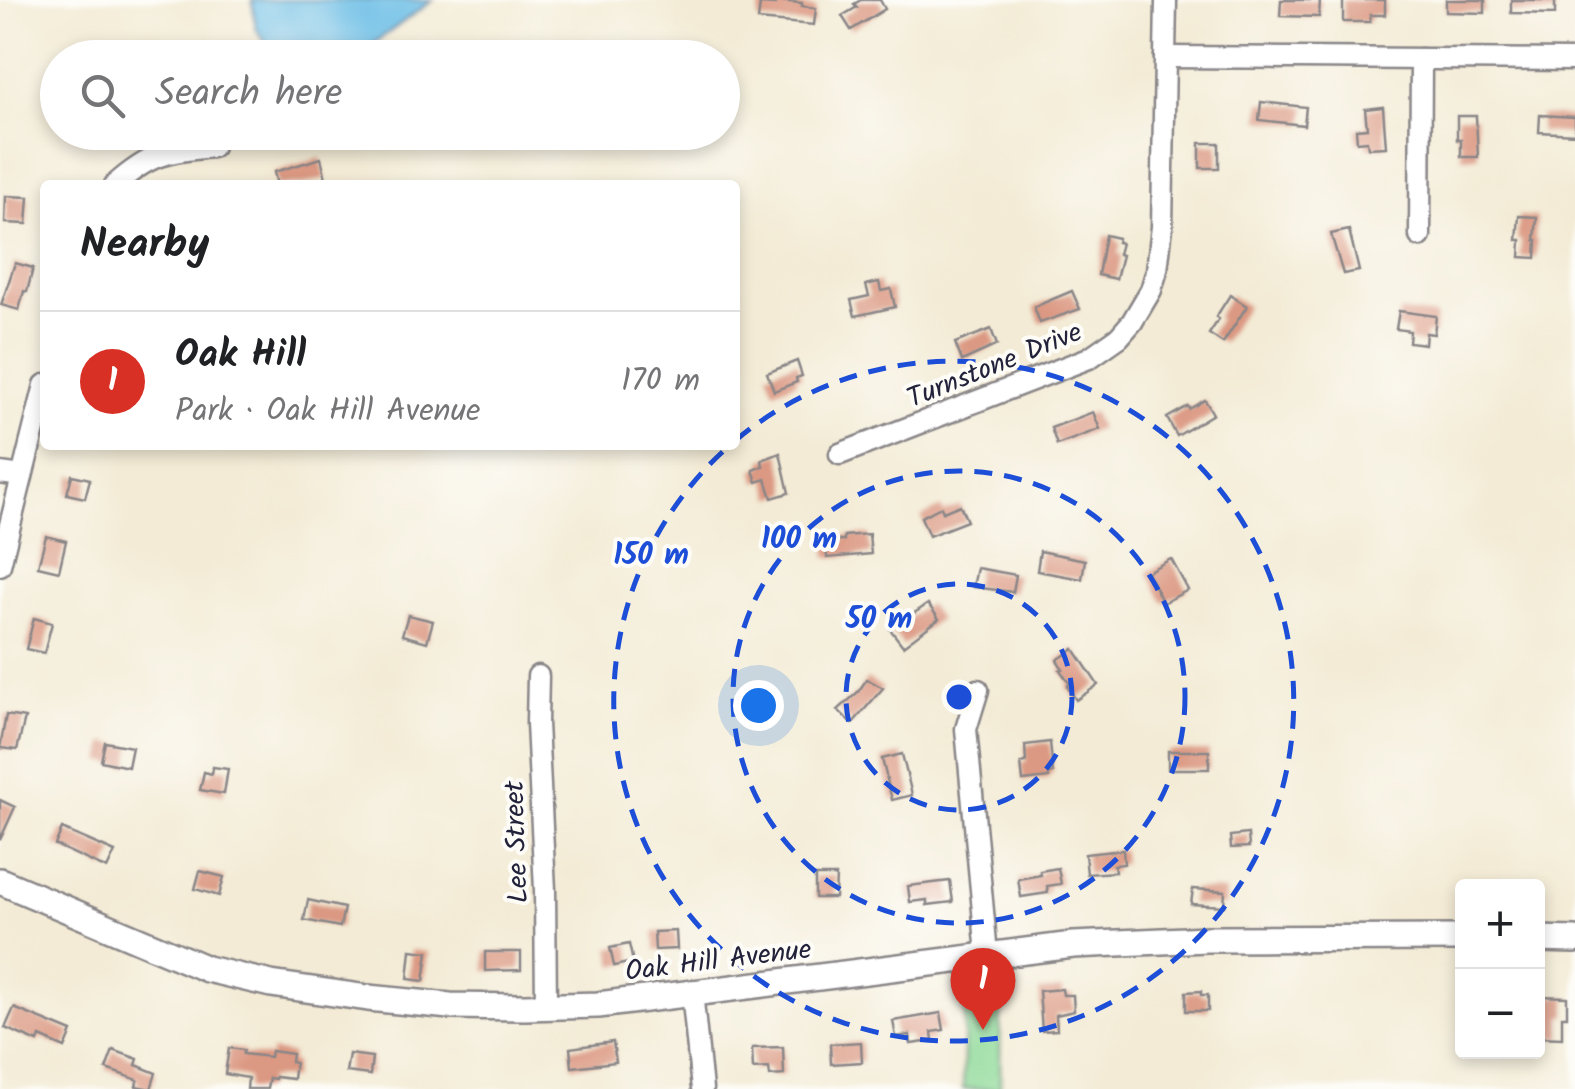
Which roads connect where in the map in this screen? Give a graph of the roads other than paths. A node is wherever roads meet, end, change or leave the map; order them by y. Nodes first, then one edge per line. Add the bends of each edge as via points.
1 (1166, 0) edge
2 (1165, 57) junction
3 (1421, 59) junction
4 (1575, 60) edge
5 (183, 150) edge
6 (121, 180) edge
7 (1420, 236) dead end
8 (40, 406) edge
9 (840, 454) dead end
10 (0, 473) edge
11 (22, 476) junction
12 (0, 565) edge
13 (538, 676) dead end
14 (978, 690) dead end
15 (0, 881) edge
16 (1455, 938) edge
17 (1545, 939) edge
18 (1575, 940) edge
19 (986, 954) junction
20 (692, 992) junction
21 (546, 1007) junction
22 (702, 1089) edge

1 - 2 street, Turnstone Drive
2 - 3 street
2 - 9 street, Turnstone Drive via 1161,249 1151,290 1132,322 1090,358
3 - 4 street
3 - 7 street
5 - 6 street via 146,160
8 - 11 street
10 - 11 street
11 - 12 street
13 - 21 street, Lee Street
14 - 19 street via 966,729
15 - 21 main road, Oak Hill Avenue via 206,970 305,990 450,1006
16 - 19 main road, Oak Hill Avenue via 1153,940
17 - 18 main road
19 - 20 main road, Oak Hill Avenue
20 - 21 main road, Oak Hill Avenue
20 - 22 street

